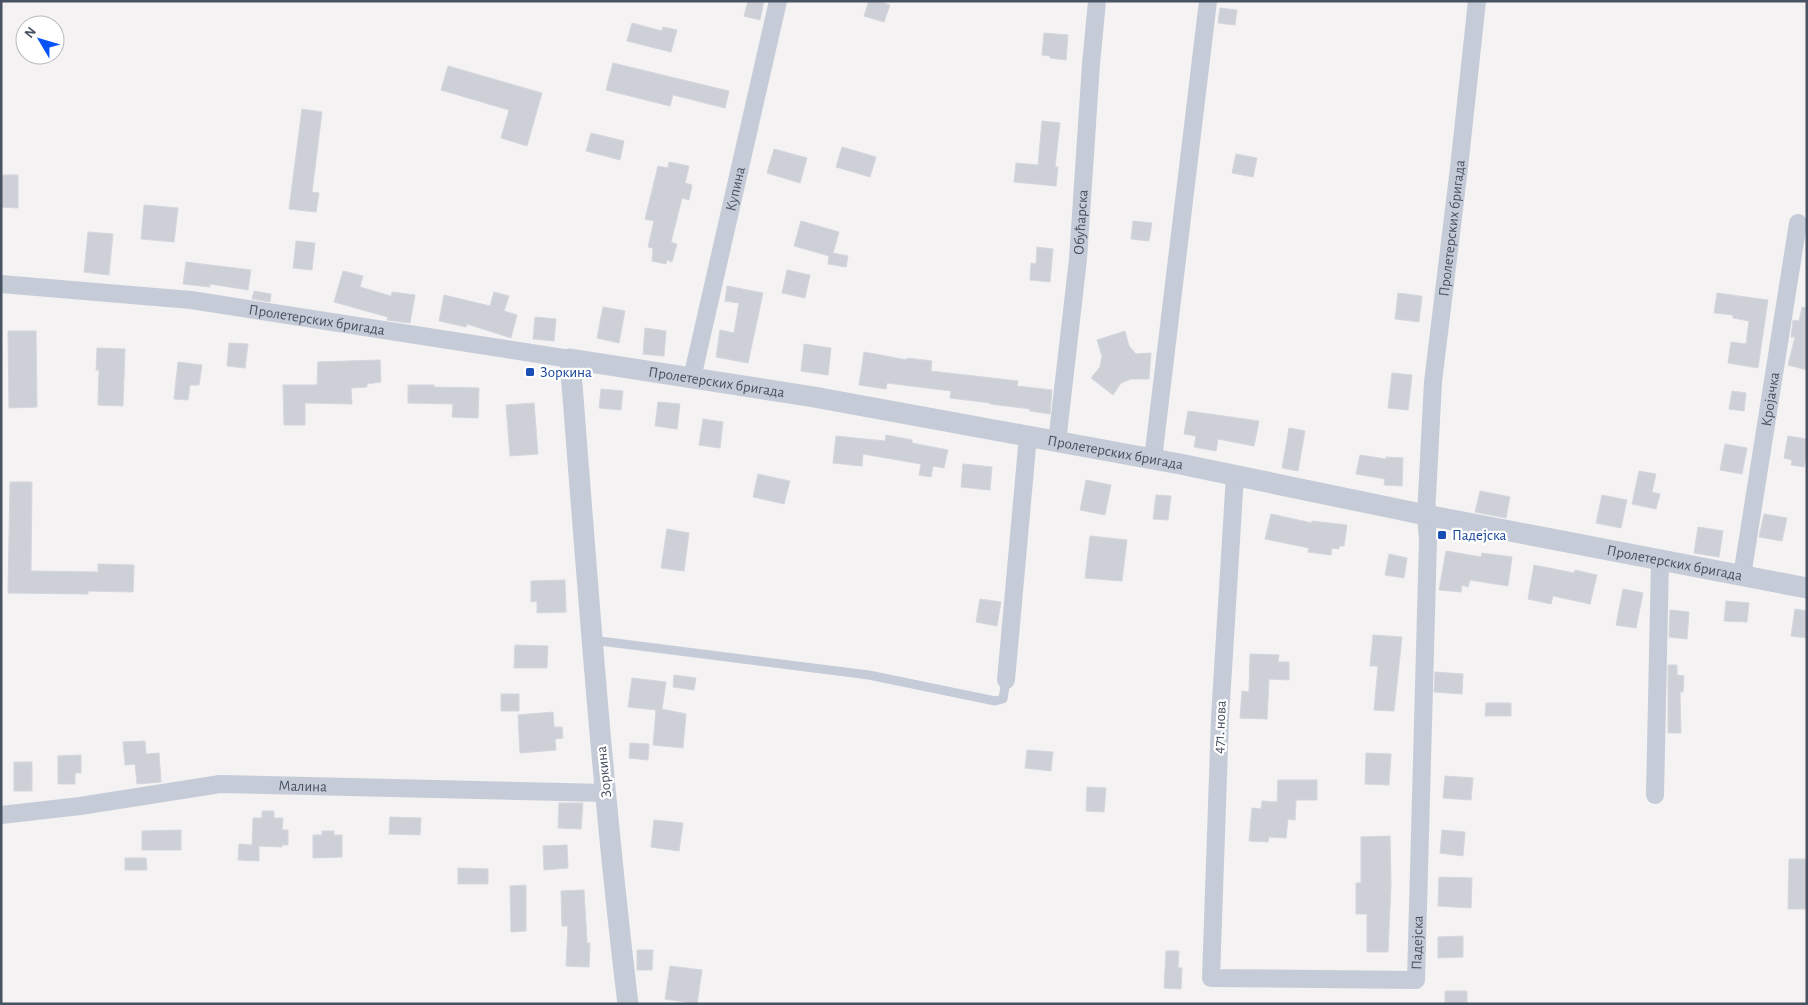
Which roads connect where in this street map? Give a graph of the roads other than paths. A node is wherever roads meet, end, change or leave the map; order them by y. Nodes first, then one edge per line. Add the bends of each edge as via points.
1 (778, 1) edge
2 (1097, 1) edge
3 (1208, 1) edge
4 (1477, 1) edge
5 (1798, 223) dead end
6 (1, 284) edge
7 (570, 359) junction
8 (692, 378) junction
9 (1028, 436) junction
10 (1057, 442) junction
11 (1153, 459) junction
12 (1235, 475) junction
13 (1426, 515) junction
14 (1660, 560) junction
15 (1742, 576) junction
16 (1807, 588) edge
17 (591, 640) junction
18 (1006, 680) joint
19 (606, 793) junction
20 (1655, 795) dead end
21 (1, 815) edge
22 (1416, 980) joint
23 (628, 1004) edge

1 - 8 street, Купина
2 - 10 street, Обућарска via 1078,259
3 - 11 street
4 - 13 street, Пролетерских бригада via 1433,382
5 - 15 street, Кројачка
6 - 7 street, Пролетерских бригада via 191,300
7 - 8 street, Пролетерских бригада
7 - 17 street, Зоркина
8 - 9 street, Пролетерских бригада
9 - 10 street, Пролетерских бригада
9 - 18 street
10 - 11 street, Пролетерских бригада
11 - 12 street, Пролетерских бригада
12 - 13 street, Пролетерских бригада
12 - 22 street, 471. нова via 1220,718 1211,978
13 - 14 street, Пролетерских бригада
13 - 22 street, Падејска via 1428,540
14 - 15 street, Пролетерских бригада
14 - 20 street
15 - 16 street, Пролетерских бригада
17 - 18 lane via 869,675 995,701 1003,699
17 - 19 street, Зоркина
19 - 21 street, Малина via 220,784
19 - 23 street, Зоркина

